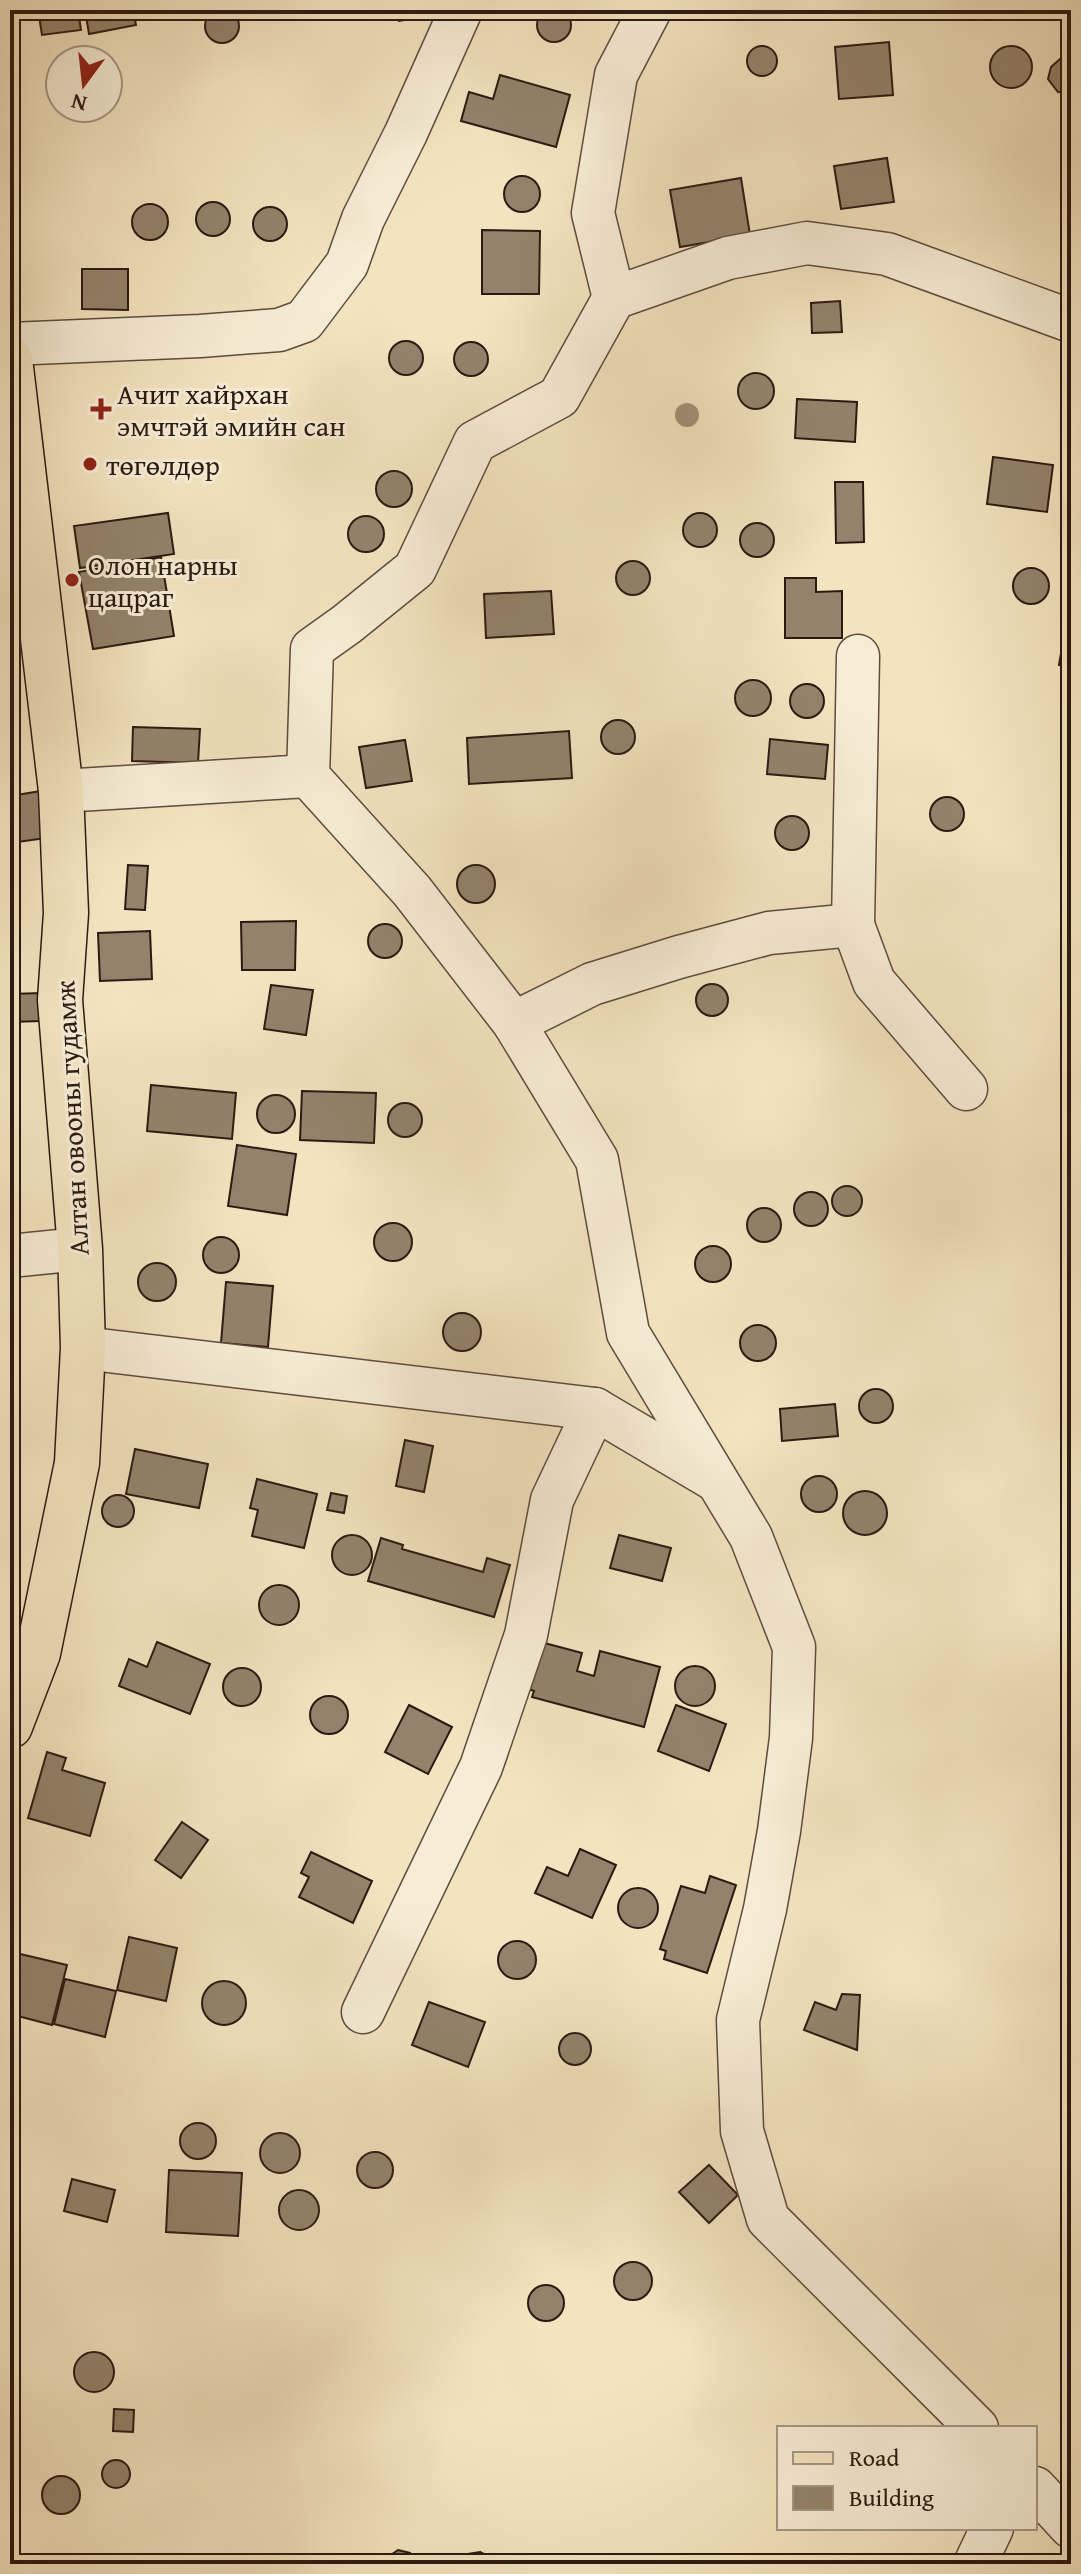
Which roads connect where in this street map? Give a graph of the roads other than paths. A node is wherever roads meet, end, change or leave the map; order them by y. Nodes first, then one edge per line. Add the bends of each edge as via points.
1 (461, 10) edge
2 (650, 10) edge
3 (614, 298) junction
4 (1071, 321) edge
5 (10, 344) edge
6 (10, 359) edge
7 (858, 656) dead end
8 (308, 776) junction
9 (61, 791) junction
10 (853, 925) junction
11 (514, 1023) junction
12 (966, 1089) dead end
13 (80, 1249) junction
14 (10, 1256) edge
15 (83, 1348) junction
16 (595, 1409) junction
17 (719, 1483) junction
18 (10, 1726) edge
19 (363, 2012) dead end
20 (975, 2426) edge
21 (1037, 2490) edge
22 (1071, 2527) edge
23 (991, 2530) edge
24 (975, 2564) edge

1 - 5 street via 347,264 304,321 279,330 216,335
2 - 3 street via 616,75 593,213
3 - 4 street via 728,258 807,243 887,254
3 - 8 street via 559,397 475,442 415,569 312,649
6 - 9 main road, Алтан овооны гудамж
7 - 10 street
8 - 9 street
8 - 11 street via 412,891
9 - 13 main road, Алтан овооны гудамж via 66,913 60,1000
10 - 11 street via 769,933 679,957 592,984
10 - 12 street via 874,982
11 - 17 street via 597,1160 628,1333
13 - 14 street
13 - 15 main road, Алтан овооны гудамж
15 - 16 street
15 - 18 main road, Алтан овооны гудамж via 77,1463 38,1653
16 - 17 street
16 - 19 street via 552,1500 526,1635 481,1767
17 - 20 street via 751,1537 794,1647 791,1738 779,1831 738,2020 742,2131 768,2219
21 - 22 street
23 - 24 street

